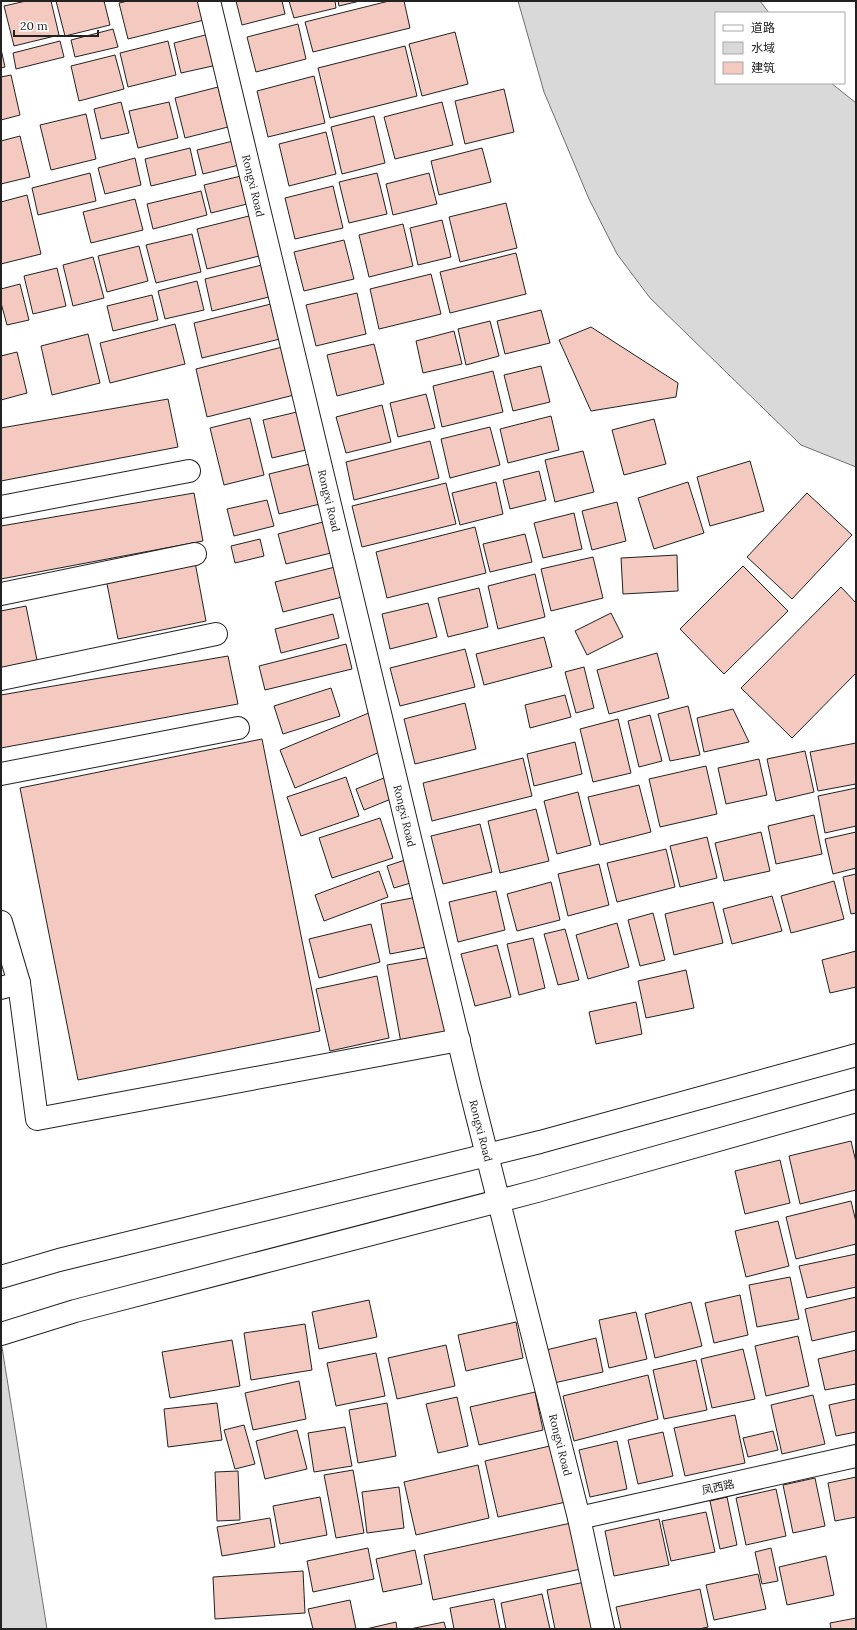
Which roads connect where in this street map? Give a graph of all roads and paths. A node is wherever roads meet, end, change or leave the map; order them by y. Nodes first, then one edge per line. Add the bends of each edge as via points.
1 (209, 1) edge
2 (189, 471) dead end
3 (1, 507) edge
4 (195, 554) dead end
5 (1, 594) edge
6 (216, 634) dead end
7 (1, 679) edge
8 (238, 728) dead end
9 (1, 774) edge
10 (1, 922) edge
11 (7, 986) edge
12 (458, 1040) junction
13 (856, 1055) edge
14 (856, 1101) edge
15 (487, 1154) junction
16 (498, 1201) junction
17 (1, 1277) edge
18 (1, 1334) edge
19 (856, 1456) edge
20 (579, 1518) junction
21 (603, 1629) edge

1 - 12 street, Rongxi Road
2 - 3 street
4 - 5 street
6 - 7 street
8 - 9 street
10 - 11 street
11 - 12 street via 36,1119
12 - 15 street, Rongxi Road
13 - 15 street
14 - 16 street
15 - 16 street, Rongxi Road
15 - 17 street via 59,1260
16 - 18 street via 75,1311
16 - 20 street, Rongxi Road
19 - 20 street, 凤西路
20 - 21 street, Rongxi Road

